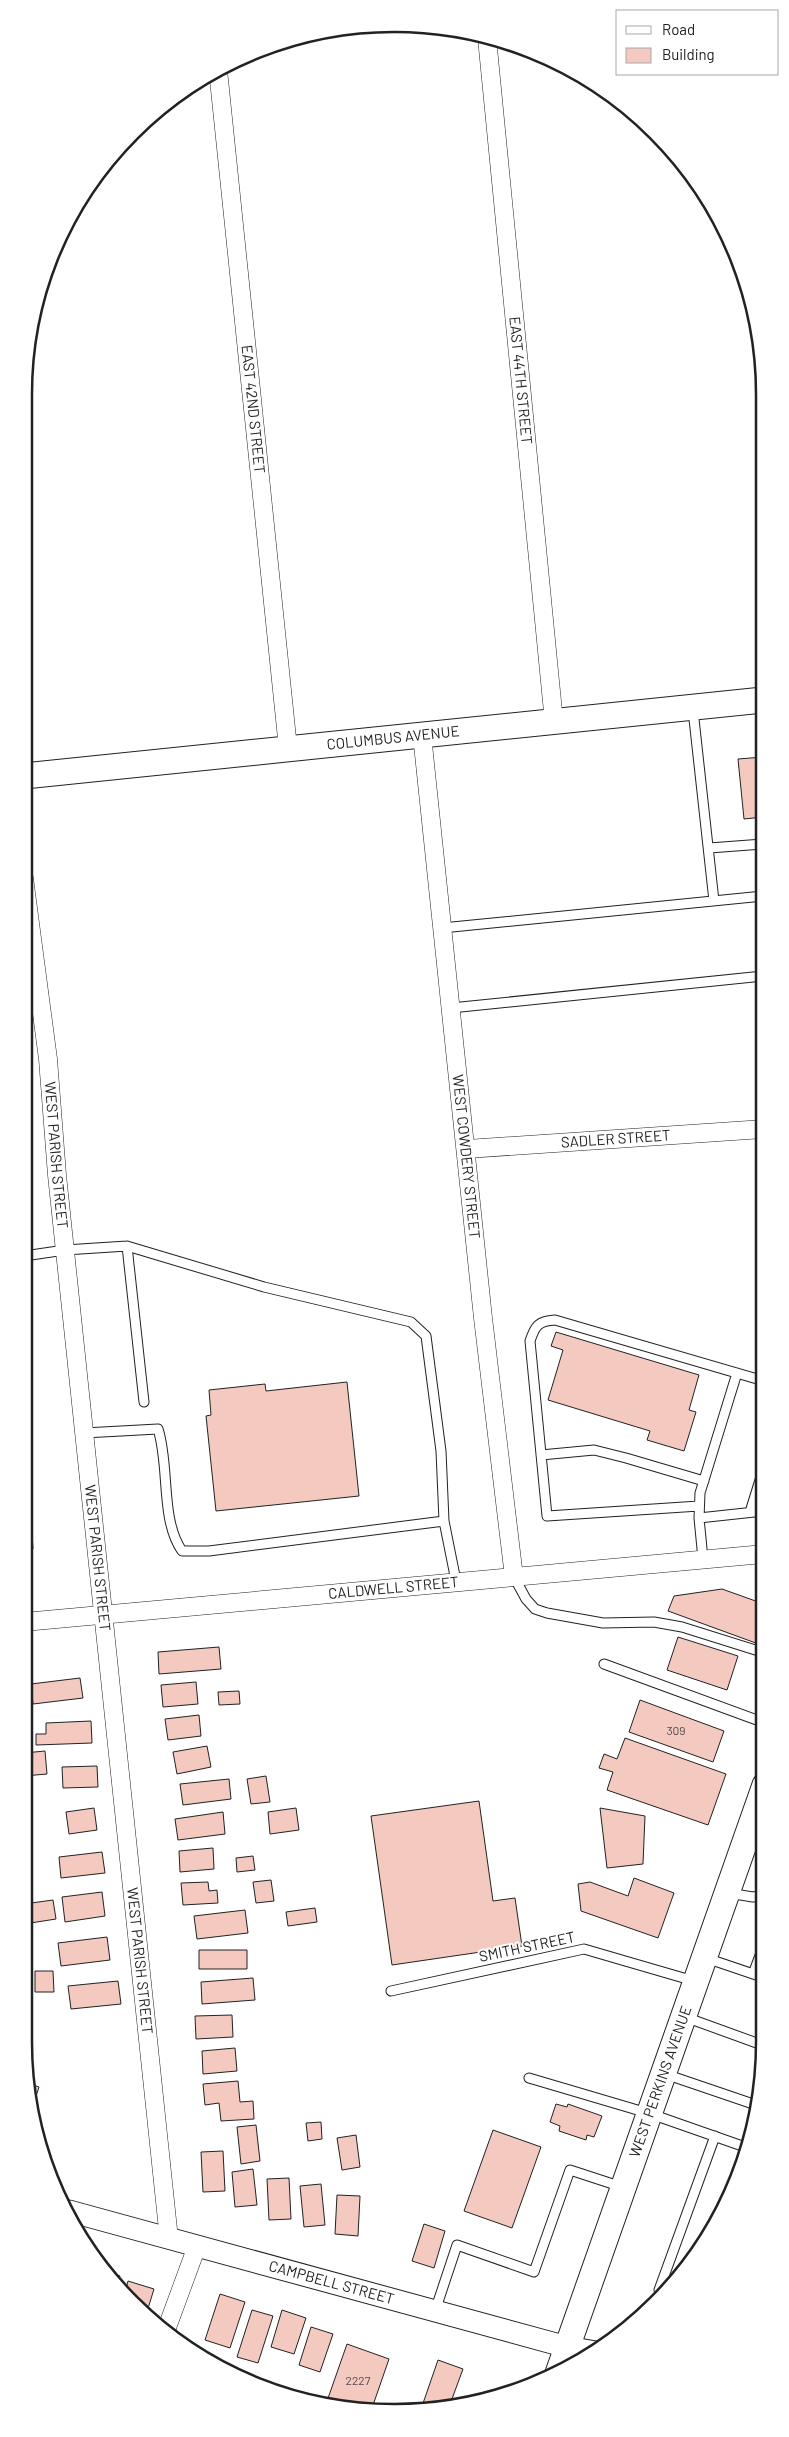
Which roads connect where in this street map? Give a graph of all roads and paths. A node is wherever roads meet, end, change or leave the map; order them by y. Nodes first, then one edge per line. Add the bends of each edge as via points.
1 (488, 45) edge
2 (219, 78) edge
3 (756, 701) edge
4 (693, 708) junction
5 (554, 722) junction
6 (422, 735) junction
7 (288, 748) junction
8 (32, 775) edge
9 (756, 845) edge
10 (709, 848) junction
11 (756, 897) edge
12 (714, 901) junction
13 (442, 928) junction
14 (32, 938) edge
15 (756, 977) edge
16 (451, 1008) junction
17 (756, 1130) edge
18 (467, 1149) junction
19 (128, 1246) junction
20 (65, 1250) junction
21 (32, 1255) edge
22 (737, 1373) junction
23 (756, 1379) edge
24 (144, 1402) dead end
25 (84, 1433) junction
26 (541, 1454) junction
27 (704, 1481) junction
28 (756, 1493) edge
29 (700, 1506) junction
30 (750, 1512) junction
31 (756, 1512) edge
32 (699, 1518) junction
33 (444, 1521) junction
34 (756, 1555) edge
35 (703, 1560) junction
36 (514, 1577) junction
37 (456, 1581) junction
38 (103, 1614) junction
39 (32, 1621) edge
40 (756, 1650) edge
41 (604, 1664) dead end
42 (756, 1719) edge
43 (756, 1811) edge
44 (728, 1893) junction
45 (756, 1896) edge
46 (705, 1958) junction
47 (756, 1966) edge
48 (753, 1974) junction
49 (756, 1975) edge
50 (697, 1982) junction
51 (391, 1991) dead end
52 (685, 2017) junction
53 (756, 2043) edge
54 (665, 2074) junction
55 (529, 2078) dead end
56 (751, 2103) edge
57 (651, 2114) junction
58 (715, 2136) junction
59 (741, 2145) edge
60 (625, 2188) junction
61 (75, 2213) edge
62 (169, 2238) junction
63 (197, 2246) junction
64 (661, 2287) edge
65 (435, 2311) junction
66 (168, 2325) edge
67 (567, 2347) junction
68 (585, 2350) edge
69 (561, 2364) edge

1 - 5 street, EAST 44TH STREET
2 - 7 street, EAST 42ND STREET
3 - 4 main road, COLUMBUS AVENUE
4 - 5 main road, COLUMBUS AVENUE
4 - 10 lane
5 - 6 main road, COLUMBUS AVENUE
6 - 7 main road, COLUMBUS AVENUE
6 - 13 street, WEST COWDERY STREET
7 - 8 main road, COLUMBUS AVENUE
9 - 10 lane
10 - 12 lane
11 - 12 lane
12 - 13 lane
13 - 16 street, WEST COWDERY STREET
14 - 20 street, WEST PARISH STREET via 48,1059
15 - 16 lane
16 - 18 street, WEST COWDERY STREET
17 - 18 street, SADLER STREET
18 - 36 street, WEST COWDERY STREET via 483,1318
19 - 20 lane
19 - 24 lane
19 - 33 lane via 264,1287 410,1322 426,1336 441,1451
20 - 21 lane
20 - 25 street, WEST PARISH STREET
22 - 23 lane
22 - 26 lane via 555,1320 542,1321 536,1325 530,1341
22 - 27 lane
25 - 33 lane via 158,1429 163,1445 174,1540 182,1551 209,1552
25 - 38 street, WEST PARISH STREET
26 - 27 lane via 594,1450
26 - 29 lane via 547,1516
27 - 29 lane
28 - 30 lane
29 - 32 lane
30 - 31 lane
30 - 32 lane
32 - 35 lane
33 - 37 lane
34 - 35 street, CALDWELL STREET
35 - 36 street, CALDWELL STREET
36 - 37 street, CALDWELL STREET
36 - 40 lane via 535,1609 547,1613 603,1623 654,1622 682,1627
37 - 38 street, CALDWELL STREET
38 - 39 street, CALDWELL STREET
38 - 62 street, WEST PARISH STREET
41 - 42 lane
43 - 44 main road, WEST PERKINS AVENUE
44 - 45 lane
44 - 46 main road, WEST PERKINS AVENUE
46 - 48 lane
46 - 50 main road, WEST PERKINS AVENUE
47 - 48 lane
48 - 49 lane
50 - 51 lane, SMITH STREET via 584,1948
50 - 52 main road, WEST PERKINS AVENUE
52 - 53 lane
52 - 54 main road, WEST PERKINS AVENUE
54 - 56 lane
54 - 57 main road, WEST PERKINS AVENUE
55 - 57 lane
57 - 58 lane
57 - 60 main road, WEST PERKINS AVENUE
58 - 59 lane
58 - 64 lane
60 - 65 lane via 570,2170 534,2272 457,2245
60 - 67 main road, WEST PERKINS AVENUE
61 - 62 street, CAMPBELL STREET
62 - 63 street, CAMPBELL STREET
63 - 65 street, CAMPBELL STREET
63 - 66 street
65 - 67 street, CAMPBELL STREET
67 - 68 street, CAMPBELL STREET
67 - 69 main road, WEST PERKINS AVENUE

